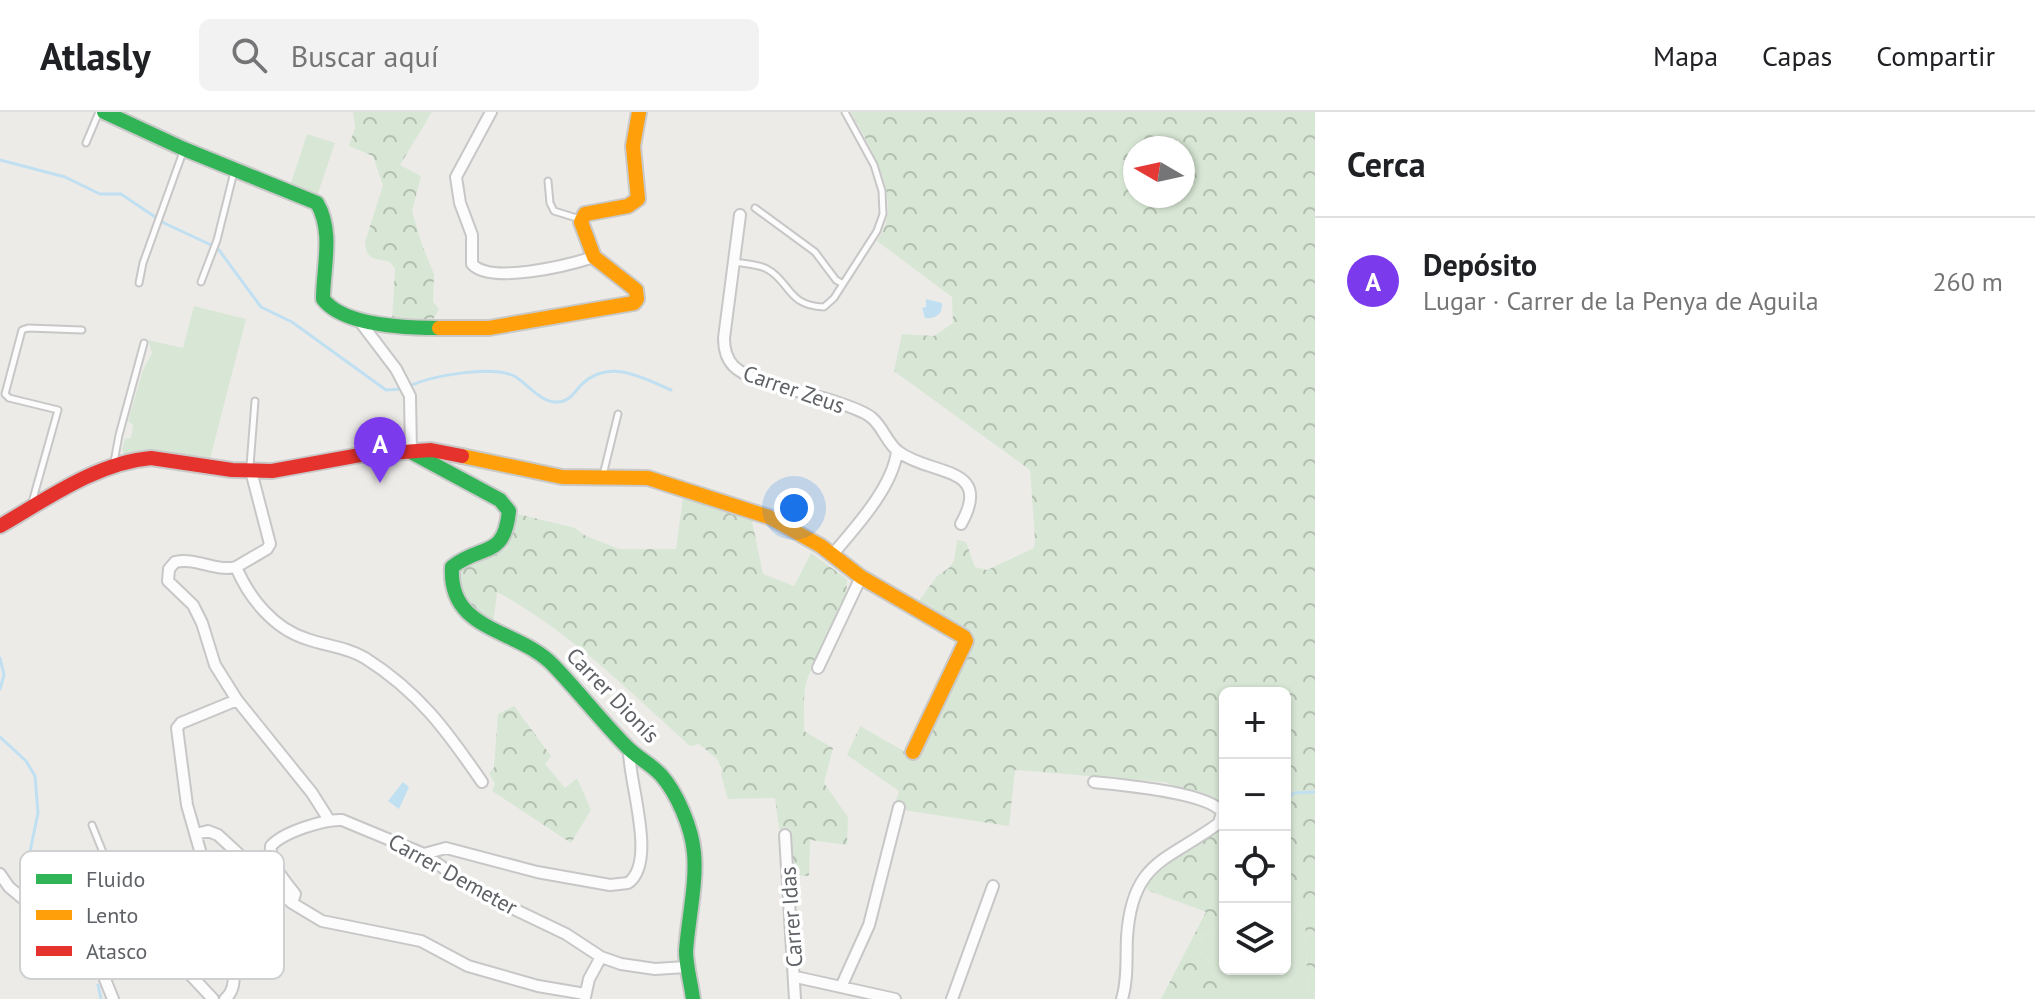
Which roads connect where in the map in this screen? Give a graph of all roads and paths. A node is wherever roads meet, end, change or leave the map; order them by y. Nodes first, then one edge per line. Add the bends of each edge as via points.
1 (102, 112) edge
2 (491, 112) edge
3 (639, 112) edge
4 (845, 112) edge
5 (86, 143) dead end
6 (184, 149) junction
7 (235, 170) junction
8 (548, 181) dead end
9 (755, 208) dead end
10 (740, 215) dead end
11 (581, 219) junction
12 (594, 257) junction
13 (734, 262) junction
14 (201, 282) dead end
15 (139, 283) dead end
16 (843, 284) junction
17 (358, 319) junction
18 (82, 330) dead end
19 (144, 343) dead end
20 (255, 401) dead end
21 (618, 414) dead end
22 (411, 452) junction
23 (897, 452) junction
24 (115, 465) junction
25 (251, 471) junction
26 (602, 477) junction
27 (31, 510) junction
28 (961, 524) dead end
29 (0, 526) edge
30 (832, 555) junction
31 (236, 567) junction
32 (861, 577) junction
33 (818, 668) dead end
34 (237, 700) junction
35 (629, 749) junction
36 (913, 752) dead end
37 (482, 782) dead end
38 (1094, 782) dead end
39 (899, 807) dead end
40 (329, 820) junction
41 (92, 825) dead end
42 (196, 834) junction
43 (785, 835) dead end
44 (102, 851) edge
45 (201, 851) edge
46 (235, 851) edge
47 (271, 851) edge
48 (424, 854) junction
49 (0, 874) edge
50 (284, 878) edge
51 (993, 886) dead end
52 (20, 896) edge
53 (284, 896) edge
54 (292, 903) junction
55 (601, 957) junction
56 (686, 967) junction
57 (796, 977) junction
58 (105, 979) edge
59 (195, 979) edge
60 (233, 979) edge
61 (841, 987) junction
62 (585, 996) edge
63 (113, 999) edge
64 (213, 999) edge
65 (225, 999) edge
66 (693, 999) edge
67 (795, 999) edge
68 (895, 999) edge
69 (952, 999) edge
70 (1122, 999) edge

1 - 5 lane
1 - 6 street
2 - 12 street via 456,177 472,235 472,264 483,271 507,273
3 - 11 street via 633,140 638,199 628,206 588,212
4 - 16 lane via 874,165 883,200 877,231
6 - 7 street
6 - 15 lane
7 - 14 lane
7 - 17 street via 320,206 325,225 323,299
8 - 11 lane via 554,211
9 - 16 lane via 815,252
10 - 13 street, Carrer Zeus
11 - 12 street
12 - 17 street via 636,290 634,303 489,328 418,328
13 - 16 lane via 766,268 793,296 815,307 828,305
13 - 23 street, Carrer Zeus via 724,338 731,365 760,381 861,411 879,425
17 - 22 street via 410,396
18 - 27 lane via 25,328 5,390 6,396 58,410
19 - 24 lane
20 - 25 lane
21 - 26 lane
22 - 25 street
22 - 26 street via 431,450 562,477
22 - 35 street, Carrer Dionís via 500,500 509,511 506,533 496,546 452,567 451,585 463,609 479,623 544,656
23 - 28 street via 967,485 971,503
23 - 30 street via 868,513
24 - 25 street via 151,458
24 - 27 street
25 - 31 street via 270,544
26 - 30 street via 648,478 759,513
27 - 29 street
30 - 32 street
31 - 34 street via 218,569 183,560 167,573 168,581 196,611 215,665
31 - 37 street via 246,588 286,631 362,656 429,709
32 - 33 street
32 - 36 street via 966,641
34 - 40 street
34 - 42 street via 177,728
35 - 48 street via 642,852 638,872 628,883 610,885 537,872 446,848
35 - 56 street, Carrer Dionís via 668,785 692,841
38 - 70 street via 1170,792 1213,804 1222,812 1219,823 1159,861 1141,882 1131,912
39 - 61 street via 869,925
40 - 47 street via 285,835
40 - 48 street, Carrer Demeter via 348,821
41 - 44 lane
42 - 45 street
42 - 46 street via 211,831
43 - 57 street, Carrer Idas
48 - 55 street, Carrer Demeter via 482,894 555,928
49 - 52 street
50 - 54 street via 295,894
51 - 69 street
53 - 54 street
54 - 62 street via 326,923 418,940 468,966
55 - 56 street, Carrer Demeter via 655,969
55 - 62 street
56 - 66 street, Carrer Dionís
57 - 61 street
57 - 67 street, Carrer Idas
58 - 63 street
59 - 64 street
60 - 65 street
61 - 68 street

